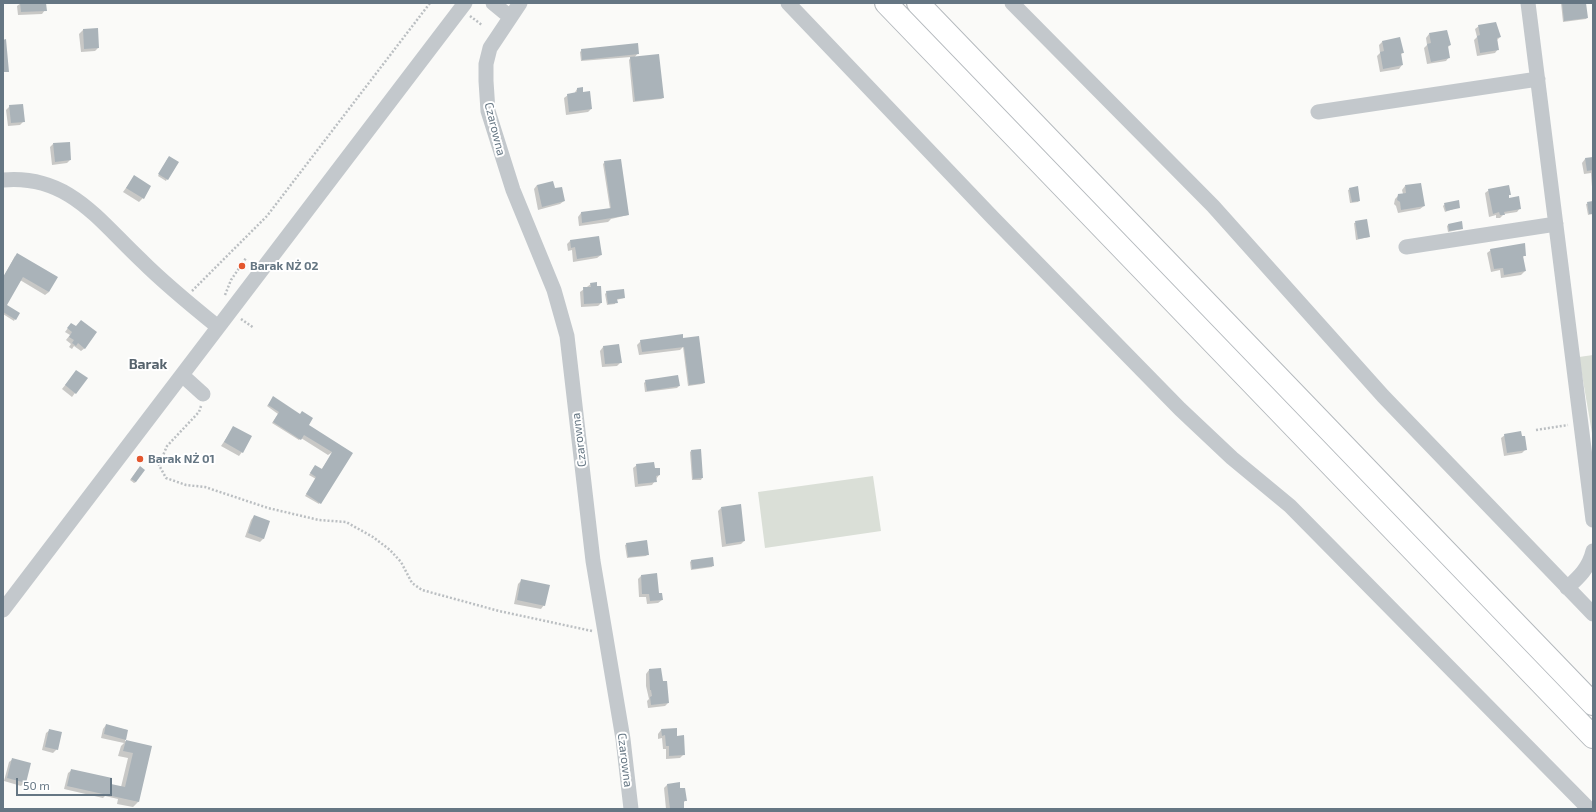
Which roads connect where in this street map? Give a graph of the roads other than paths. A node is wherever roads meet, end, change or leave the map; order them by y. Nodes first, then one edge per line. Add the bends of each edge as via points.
1 (465, 3) edge
2 (493, 3) edge
3 (520, 3) edge
4 (788, 3) edge
5 (886, 3) edge
6 (918, 3) edge
7 (1012, 3) edge
8 (1528, 3) edge
9 (510, 17) junction
10 (1538, 79) junction
11 (1318, 112) dead end
12 (5, 176) edge
13 (1556, 224) junction
14 (1406, 247) dead end
15 (218, 327) junction
16 (182, 375) junction
17 (203, 394) road end
18 (1593, 520) edge
19 (1593, 551) edge
20 (1567, 588) junction
21 (3, 610) edge
22 (1593, 614) edge
23 (1593, 704) edge
24 (1593, 737) edge
25 (631, 809) edge
26 (1589, 809) edge

1 - 15 street
2 - 9 street
3 - 9 street, Czarowna
4 - 26 street via 1180,409 1232,458 1290,506
5 - 24 highway
6 - 23 highway
7 - 20 street via 1213,206 1384,396
8 - 10 street
9 - 25 street, Czarowna via 490,48 486,64 488,111 513,190 554,290 567,336 593,561 623,739
10 - 11 street
10 - 13 street
12 - 15 street via 40,181 76,198 142,262
13 - 14 street
13 - 18 street
15 - 16 street
16 - 17 street
16 - 21 street
19 - 20 street via 1591,561 1583,573
20 - 22 street

